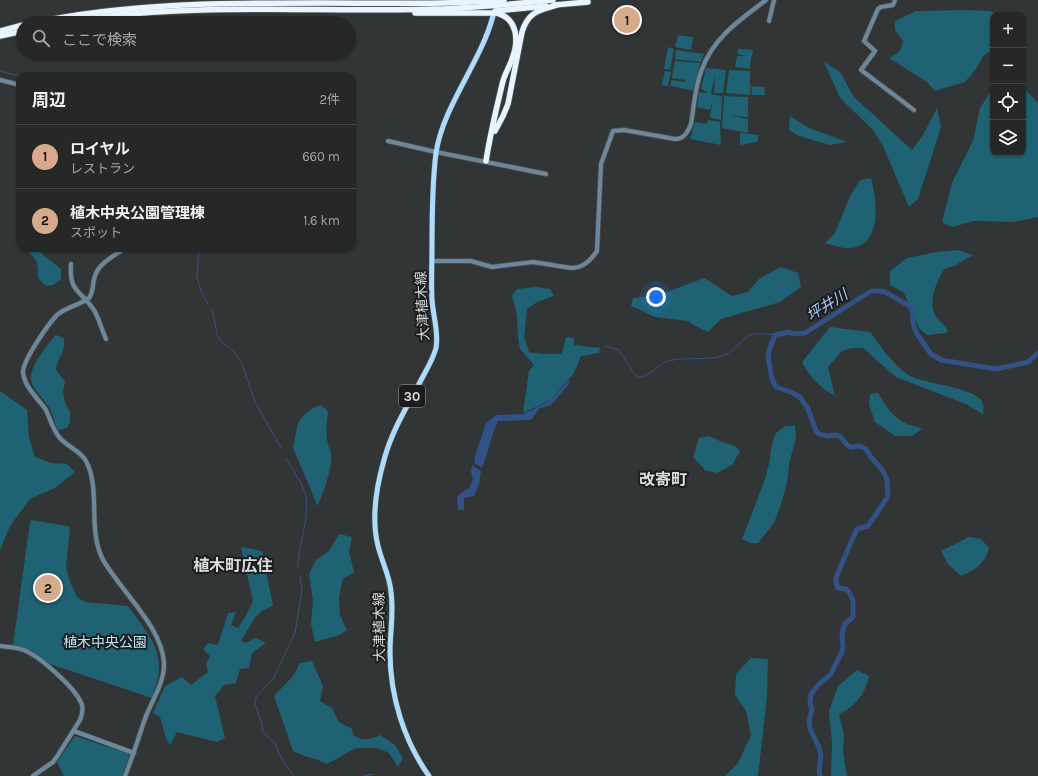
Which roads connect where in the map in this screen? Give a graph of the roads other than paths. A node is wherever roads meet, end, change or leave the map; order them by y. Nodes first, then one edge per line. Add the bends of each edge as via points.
1 (357, 0) edge
2 (504, 0) edge
3 (766, 0) edge
4 (774, 0) edge
5 (895, 0) edge
6 (555, 2) edge
7 (588, 2) dead end
8 (320, 3) junction
9 (354, 10) junction
10 (472, 13) junction
11 (75, 16) edge
12 (111, 16) edge
13 (492, 16) dead end
14 (769, 21) dead end
15 (16, 27) edge
16 (0, 31) edge
17 (16, 32) edge
18 (0, 36) edge
19 (0, 80) edge
20 (16, 84) edge
21 (914, 110) dead end
22 (388, 141) dead end
23 (436, 152) junction
24 (486, 161) junction
25 (546, 174) dead end
26 (120, 252) edge
27 (432, 261) junction
28 (71, 264) dead end
29 (86, 300) junction
30 (106, 339) dead end
31 (0, 646) edge
32 (74, 731) junction
33 (134, 753) junction
34 (33, 776) edge
35 (125, 776) edge
36 (429, 776) edge

1 - 8 highway
2 - 8 highway via 433,4
3 - 27 street via 724,33 706,61 699,77 691,124 683,138 675,140 624,130 613,131 601,164 597,252 592,259 576,268 530,262 492,267 471,262
4 - 14 street
5 - 21 street via 893,5 878,9 864,41 875,51 861,70
6 - 7 highway
6 - 9 highway via 471,8
6 - 10 highway
6 - 24 highway via 534,13 524,27 508,104 495,131
8 - 11 highway via 185,5
9 - 10 highway
9 - 12 highway via 247,8 170,10
10 - 24 highway via 497,13 504,16 512,24 516,35 514,56 502,83
13 - 23 main road, 大津植木線 / 30 via 485,38 446,118
15 - 16 highway
17 - 18 highway
19 - 20 street
22 - 23 street
23 - 24 street
23 - 27 main road, 大津植木線 / 30 via 432,202
24 - 25 street
26 - 29 street via 99,268 92,295
27 - 36 main road, 大津植木線 / 30 via 432,302 437,334 435,350 386,452 374,523 378,549 392,592 390,653 399,715 412,748
28 - 29 street via 71,282
29 - 30 street via 96,315
29 - 33 street via 55,318 27,359 23,372 26,384 46,410 57,435 85,459 90,470 94,524 100,554 153,627 160,642 164,664 162,677
31 - 32 street via 27,651 63,679 74,691 83,714
32 - 33 street
32 - 34 street via 52,762
33 - 35 street

